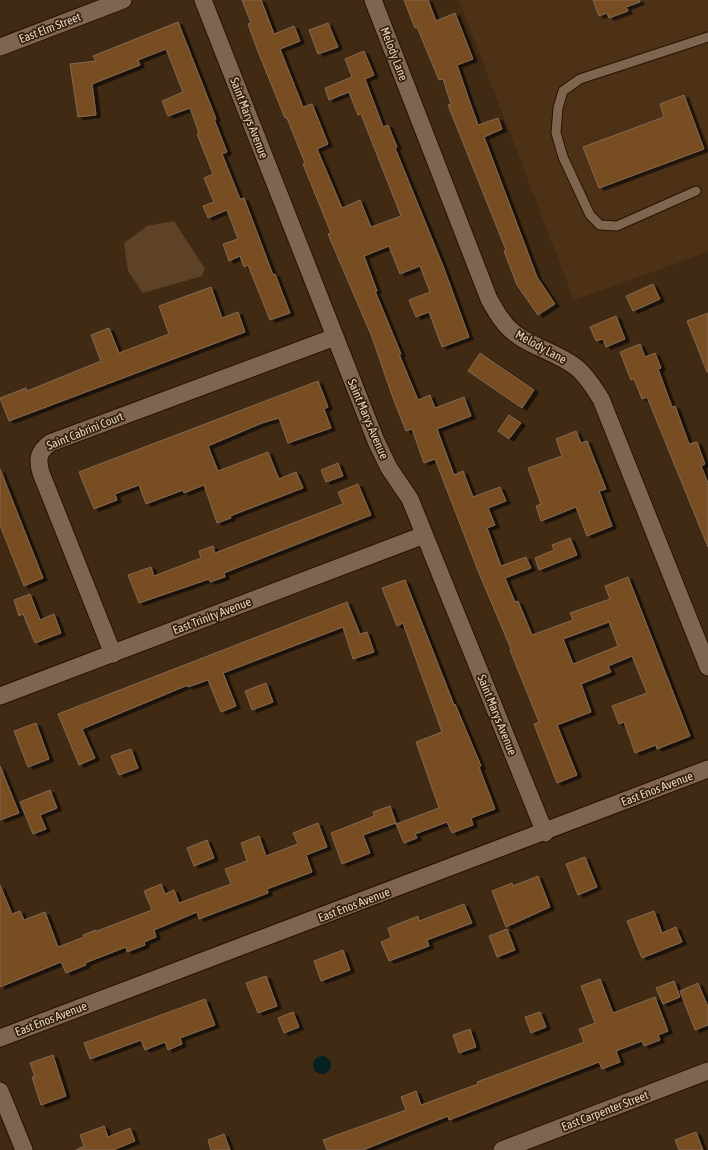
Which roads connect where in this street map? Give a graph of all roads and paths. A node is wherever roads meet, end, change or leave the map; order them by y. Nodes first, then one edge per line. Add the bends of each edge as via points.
1 (123, 0) edge
2 (203, 0) edge
3 (373, 0) edge
4 (708, 38) edge
5 (0, 47) edge
6 (696, 191) dead end
7 (335, 337) junction
8 (424, 535) junction
9 (113, 654) junction
10 (708, 667) edge
11 (0, 696) edge
12 (708, 769) edge
13 (545, 832) junction
14 (0, 1038) edge
15 (708, 1071) edge
16 (0, 1091) edge
17 (24, 1150) edge
18 (502, 1150) edge

1 - 5 street, East Elm Street
2 - 7 street, Saint Marys Avenue
3 - 10 street, Melody Lane via 489,299 502,321 516,334 578,368 601,400
4 - 6 lane via 580,79 563,91 558,108 556,133 563,157 590,215 600,224 617,226
7 - 8 street, Saint Marys Avenue via 376,441 389,468 410,499
7 - 9 street, Saint Cabrini Court via 42,448 38,460 41,473
8 - 9 street, East Trinity Avenue
8 - 13 street, Saint Marys Avenue
9 - 11 street, East Trinity Avenue
12 - 13 street, East Enos Avenue
13 - 14 street, East Enos Avenue
15 - 18 street, East Carpenter Street
16 - 17 street

